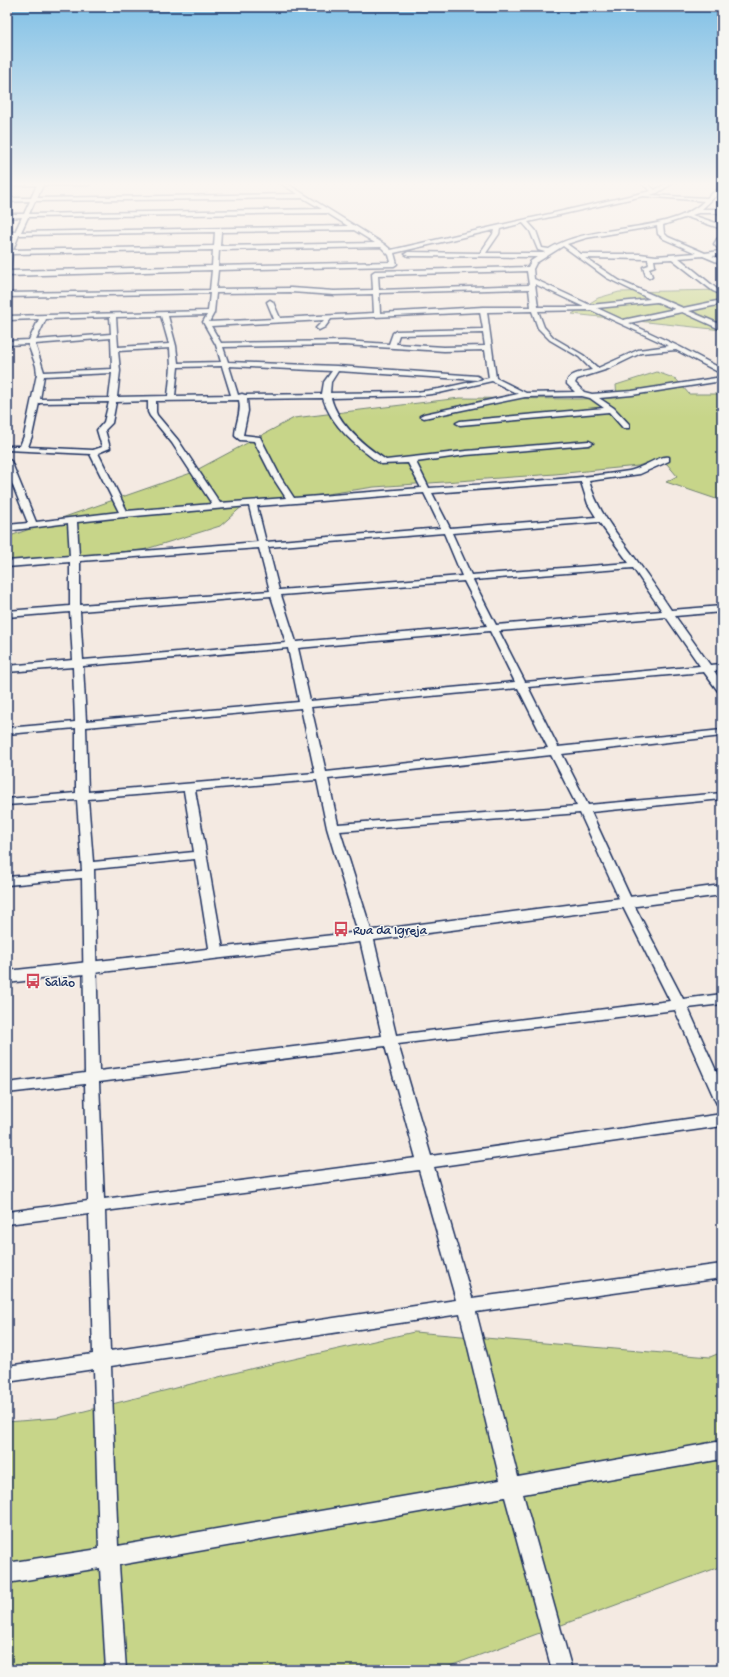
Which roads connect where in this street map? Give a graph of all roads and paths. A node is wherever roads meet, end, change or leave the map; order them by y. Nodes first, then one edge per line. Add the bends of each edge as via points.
1 (8, 261) edge
2 (215, 261) edge
3 (393, 261) edge
4 (534, 261) edge
5 (587, 261) edge
6 (651, 261) edge
7 (679, 261) edge
8 (375, 266) junction
9 (215, 269) junction
10 (530, 269) junction
11 (7, 273) edge
12 (375, 273) junction
13 (649, 276) dead end
14 (531, 284) junction
15 (213, 291) junction
16 (375, 292) junction
17 (722, 293) edge
18 (7, 295) edge
19 (659, 300) junction
20 (270, 302) dead end
21 (722, 302) edge
22 (534, 308) junction
23 (592, 308) junction
24 (681, 309) junction
25 (483, 310) junction
26 (210, 313) junction
27 (377, 314) junction
28 (164, 315) junction
29 (113, 316) junction
30 (7, 318) edge
31 (43, 318) junction
32 (329, 318) junction
33 (278, 321) junction
34 (623, 322) junction
35 (396, 323) junction
36 (207, 324) junction
37 (318, 328) dead end
38 (722, 328) edge
39 (486, 332) junction
40 (115, 336) junction
41 (31, 342) junction
42 (7, 343) edge
43 (219, 345) junction
44 (392, 345) junction
45 (173, 346) junction
46 (488, 348) junction
47 (678, 348) junction
48 (116, 349) junction
49 (225, 364) junction
50 (707, 364) junction
51 (722, 364) edge
52 (175, 365) junction
53 (337, 368) junction
54 (116, 371) junction
55 (597, 371) junction
56 (722, 372) edge
57 (41, 374) junction
58 (491, 379) junction
59 (722, 379) edge
60 (582, 394) junction
61 (326, 395) junction
62 (525, 395) junction
63 (239, 396) junction
64 (592, 396) junction
65 (113, 399) junction
66 (152, 399) junction
67 (171, 399) junction
68 (36, 401) junction
69 (611, 410) junction
70 (424, 416) dead end
71 (460, 423) dead end
72 (626, 426) dead end
73 (589, 443) dead end
74 (7, 448) edge
75 (23, 449) junction
76 (93, 452) junction
77 (666, 459) dead end
78 (411, 460) junction
79 (7, 461) edge
80 (584, 479) junction
81 (426, 491) junction
82 (291, 500) junction
83 (252, 503) junction
84 (218, 506) junction
85 (124, 514) junction
86 (600, 519) junction
87 (72, 520) junction
88 (33, 525) junction
89 (7, 528) edge
90 (447, 531) junction
91 (264, 546) junction
92 (75, 559) junction
93 (7, 564) edge
94 (635, 565) junction
95 (468, 578) junction
96 (275, 593) junction
97 (75, 609) junction
98 (722, 609) edge
99 (669, 613) junction
100 (7, 614) edge
101 (493, 628) junction
102 (292, 645) junction
103 (78, 663) junction
104 (722, 667) edge
105 (7, 669) edge
106 (708, 669) junction
107 (522, 684) junction
108 (722, 689) edge
109 (305, 705) junction
110 (81, 726) junction
111 (7, 731) edge
112 (722, 733) edge
113 (555, 750) junction
114 (322, 776) junction
115 (189, 786) junction
116 (82, 795) junction
117 (722, 796) edge
118 (7, 802) edge
119 (584, 810) junction
120 (333, 828) junction
121 (200, 855) junction
122 (88, 870) junction
123 (7, 881) edge
124 (722, 890) edge
125 (627, 903) junction
126 (366, 936) junction
127 (217, 954) junction
128 (91, 968) junction
129 (7, 977) edge
130 (722, 998) edge
131 (679, 1004) junction
132 (390, 1040) junction
133 (92, 1078) junction
134 (7, 1088) edge
135 (722, 1100) edge
136 (722, 1120) edge
137 (424, 1163) junction
138 (96, 1206) junction
139 (7, 1218) edge
140 (722, 1271) edge
141 (466, 1306) junction
142 (102, 1360) junction
143 (7, 1374) edge
144 (722, 1450) edge
145 (511, 1486) junction
146 (109, 1557) junction
147 (7, 1573) edge
148 (116, 1670) edge
149 (562, 1670) edge

1 - 11 street
2 - 9 street
3 - 8 street via 394,264
4 - 10 street
5 - 19 street via 625,286
6 - 13 street via 652,266 646,267
7 - 17 street
8 - 9 street
8 - 12 street
9 - 11 street
9 - 15 street
10 - 12 street
10 - 14 street
12 - 16 street
14 - 16 street
14 - 22 street
14 - 23 street
15 - 16 street
15 - 18 street
15 - 26 street
16 - 27 street
19 - 23 street
19 - 24 street
20 - 33 street
21 - 24 street
22 - 23 street
22 - 25 street
22 - 55 street via 538,322 546,334 581,356
23 - 34 street
24 - 34 street
24 - 38 street
25 - 35 street
25 - 39 street
26 - 28 street
26 - 36 street
27 - 32 street
27 - 35 street
28 - 29 street
28 - 45 street
29 - 31 street
29 - 40 street
30 - 31 street
31 - 41 street
32 - 33 street
32 - 37 street
33 - 36 street
34 - 47 street
35 - 39 street
35 - 44 street
36 - 43 street
39 - 46 street
40 - 41 street
40 - 48 street
41 - 42 street
41 - 57 street
43 - 44 street
43 - 49 street
44 - 46 street via 451,349
45 - 48 street
45 - 52 street
46 - 58 street
47 - 50 street
47 - 55 street via 640,351
48 - 54 street
49 - 52 street
49 - 53 street
49 - 63 street
50 - 51 street
50 - 56 street
52 - 67 street
53 - 58 street
53 - 61 street via 326,384
54 - 57 street
54 - 65 street
55 - 60 street via 571,380 571,384
57 - 68 street
58 - 61 street via 423,393
58 - 62 street
59 - 64 street via 632,393
60 - 62 street
60 - 64 street
61 - 63 street
61 - 78 street via 331,411 350,435 380,460 388,463
62 - 70 street
63 - 67 street
63 - 82 street via 244,405 244,413 239,436 257,439
64 - 69 street
65 - 66 street
65 - 68 street
65 - 76 street via 108,423 101,430 106,448
66 - 67 street
66 - 84 street via 154,416 176,442
68 - 75 street
69 - 71 street
69 - 72 street
73 - 78 street
74 - 75 street
75 - 76 street
76 - 85 street
77 - 80 street via 637,472
78 - 81 street
79 - 88 street
80 - 81 street
80 - 86 street via 587,493
81 - 82 street
81 - 90 street
82 - 83 street
83 - 84 street
83 - 91 street
84 - 85 street
85 - 87 street
86 - 90 street
86 - 94 street
87 - 88 street
87 - 92 street
88 - 89 street
90 - 91 street
90 - 95 street
91 - 92 street
91 - 96 street
92 - 93 street
92 - 97 street
94 - 95 street
94 - 99 street
95 - 96 street
95 - 101 street
96 - 97 street
96 - 102 street
97 - 100 street
97 - 103 street
98 - 99 street
99 - 101 street
99 - 106 street
101 - 102 street
101 - 107 street
102 - 103 street
102 - 109 street
103 - 105 street
103 - 110 street
104 - 106 street
106 - 107 street
106 - 108 street
107 - 109 street
107 - 113 street
109 - 110 street
109 - 114 street
110 - 111 street
110 - 116 street
112 - 113 street
113 - 114 street
113 - 119 street
114 - 115 street
114 - 120 street
115 - 116 street
115 - 121 street
116 - 118 street
116 - 122 street
117 - 119 street
119 - 120 street
119 - 125 street
120 - 126 street
121 - 122 street
121 - 127 street
122 - 123 street
122 - 128 street
124 - 125 street
125 - 126 street
125 - 131 street
126 - 127 street
126 - 132 street
127 - 128 street
128 - 129 street
128 - 133 street
130 - 131 street
131 - 132 street
131 - 135 street
132 - 133 street
132 - 137 street
133 - 134 street
133 - 138 street
136 - 137 street
137 - 138 street
137 - 141 street
138 - 139 street
138 - 142 street
140 - 141 street
141 - 142 street
141 - 145 street
142 - 143 street
142 - 146 street
144 - 145 street
145 - 146 street
145 - 149 street
146 - 147 street
146 - 148 street

